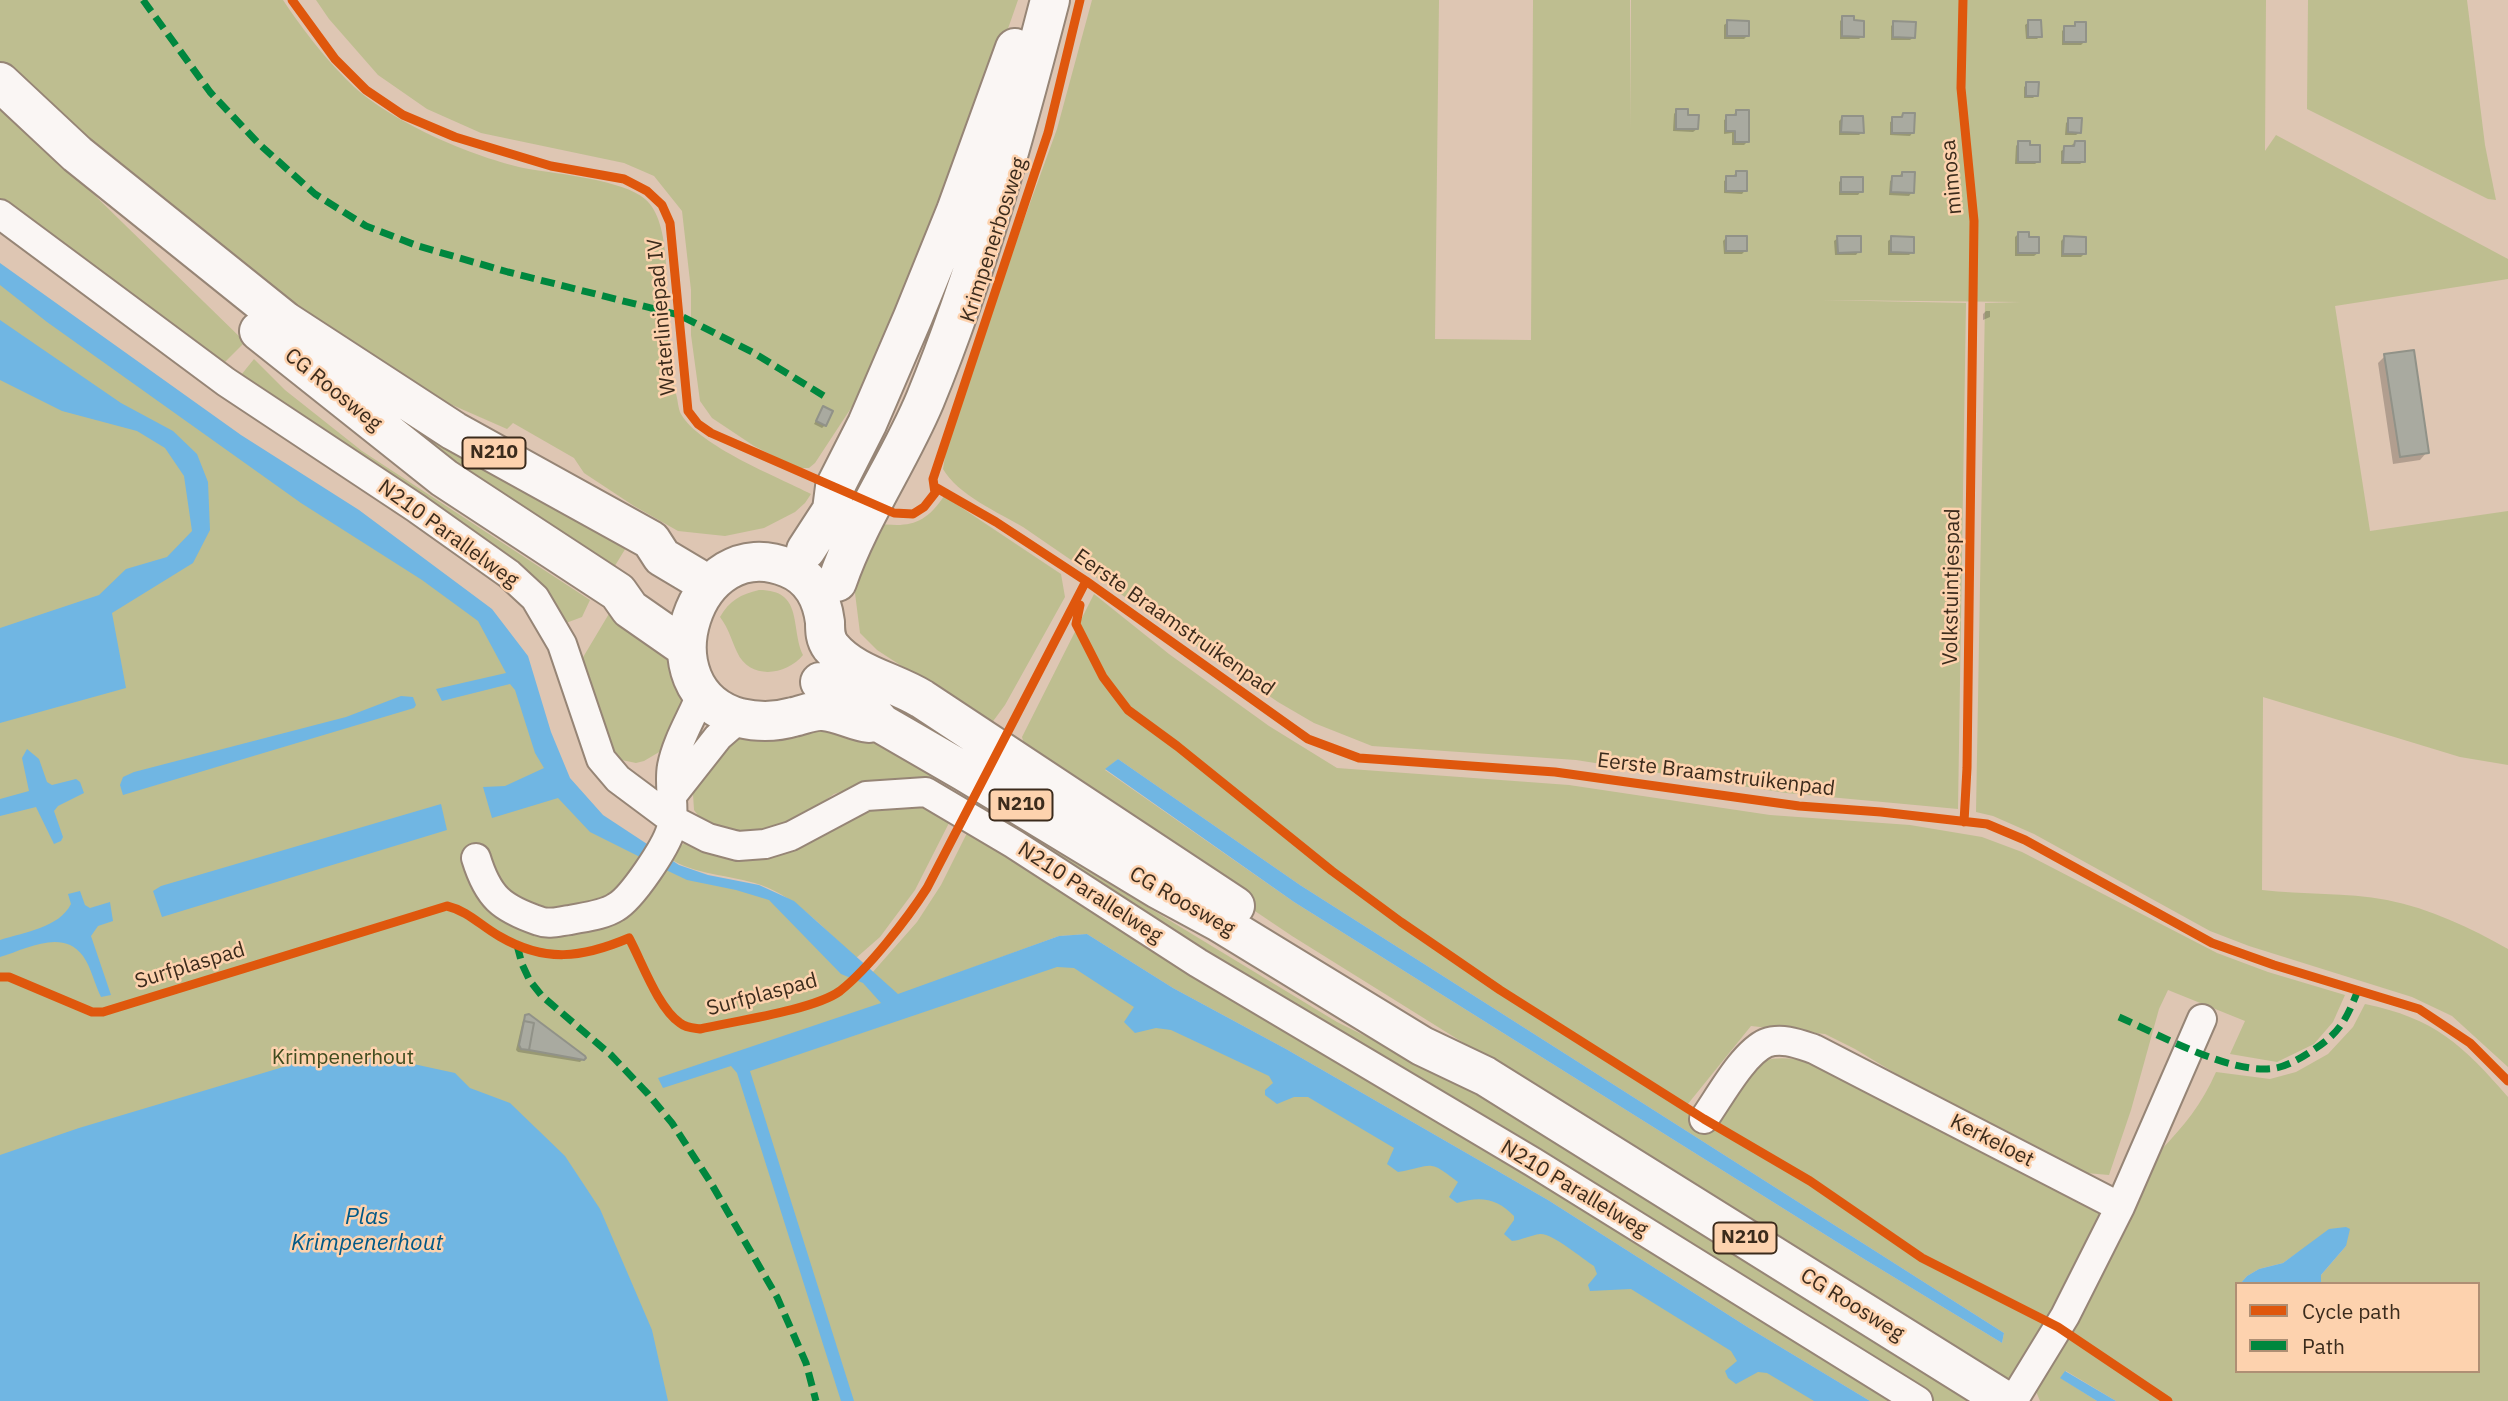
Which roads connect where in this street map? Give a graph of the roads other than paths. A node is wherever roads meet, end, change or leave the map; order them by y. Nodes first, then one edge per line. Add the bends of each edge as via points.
1 (1033, 0) edge
2 (1050, 0) edge
3 (0, 82) edge
4 (77, 154) junction
5 (0, 214) edge
6 (793, 554) junction
7 (713, 569) junction
8 (837, 582) junction
9 (687, 637) junction
10 (829, 670) junction
11 (702, 692) junction
12 (748, 708) junction
13 (671, 817) junction
14 (475, 858) dead end
15 (2202, 1018) dead end
16 (1485, 1076) junction
17 (1704, 1119) dead end
18 (2120, 1207) junction
19 (1918, 1401) edge
20 (2006, 1401) edge
21 (2013, 1401) edge

1 - 6 main road, Krimpenerbosweg via 956,211 867,425 835,487 832,510
2 - 8 main road, Krimpenerbosweg via 989,222 951,331 924,402
3 - 4 main road, CG Roosweg / N210
4 - 7 main road, CG Roosweg / N210 via 230,279 340,359 454,431 651,540 673,540 687,547
4 - 9 main road, CG Roosweg / N210 via 129,216 306,369 444,478 618,593 630,609
5 - 13 street, N210 Parallelweg via 226,382 509,574 535,598 562,644 601,760 618,779
6 - 7 main road, N210 via 763,540 743,543
6 - 8 main road via 832,572
6 - 10 main road, N210 via 820,600
7 - 9 main road
8 - 10 main road via 847,612
9 - 11 main road, N210 via 693,679
9 - 12 main road, N210 via 701,635 713,667 730,689 743,696
10 - 12 main road, N210 via 783,720 761,721
10 - 16 main road, CG Roosweg / N210 via 824,711 856,722 882,724 1422,1046
10 - 16 main road, CG Roosweg / N210 via 856,643 889,667 907,690 1435,1034
11 - 12 main road, N210 via 719,708
11 - 13 street via 672,766
12 - 13 street via 718,737
13 - 14 street via 641,881 624,901 582,918 544,923 513,912 483,881
13 - 19 street, N210 Parallelweg via 708,838 738,846 765,844 791,836 866,796 926,792
15 - 18 street
16 - 20 main road, CG Roosweg / N210
17 - 18 street, Kerkeloet via 1747,1058 1766,1043 1790,1041 1814,1049
18 - 21 street via 2064,1316

